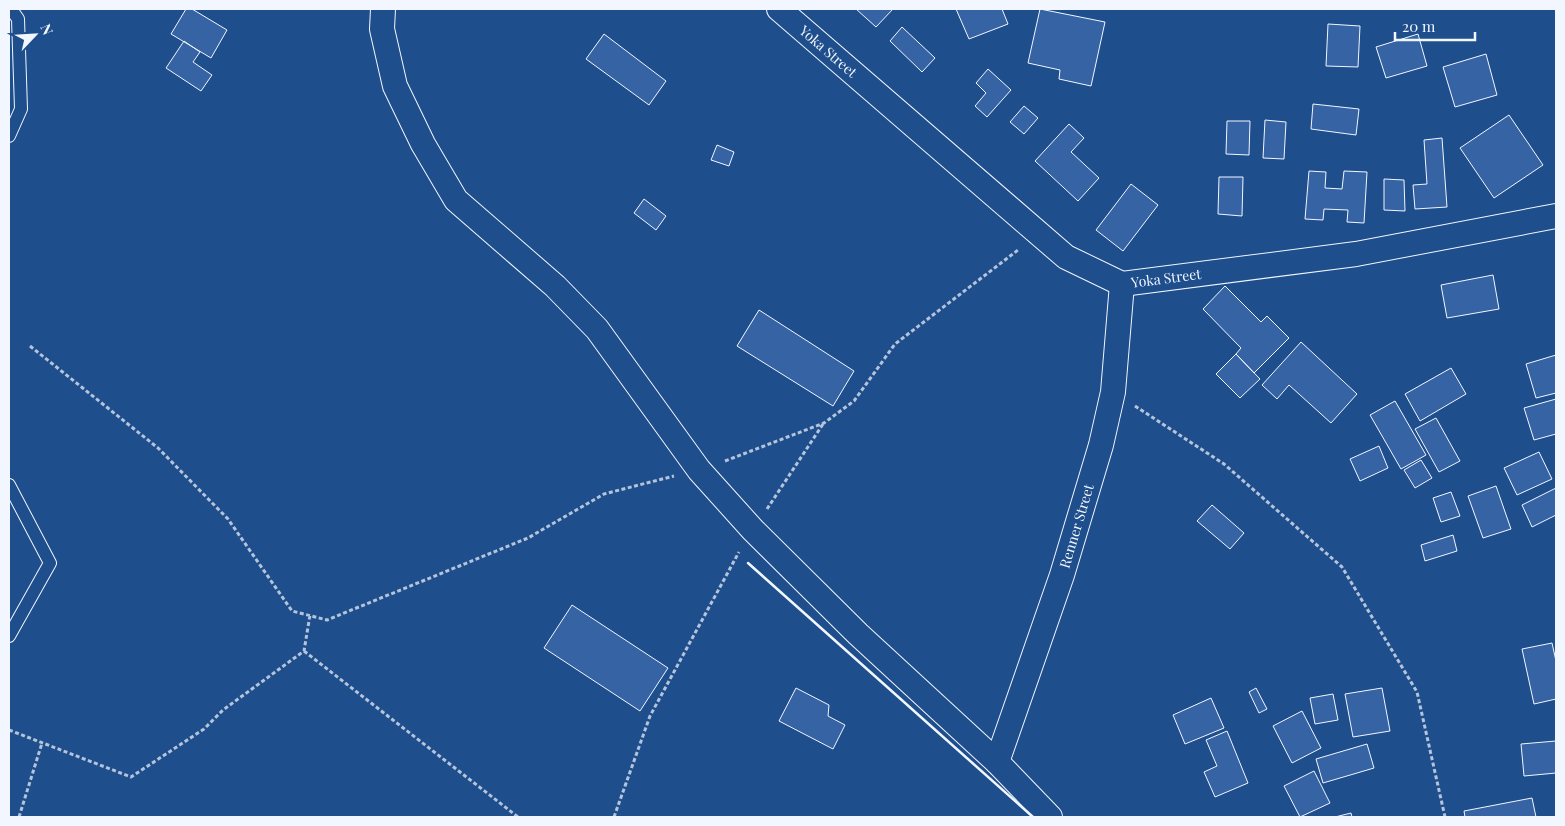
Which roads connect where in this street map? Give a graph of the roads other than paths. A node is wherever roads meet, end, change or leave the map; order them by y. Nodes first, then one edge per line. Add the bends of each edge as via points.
1 (12, 9) edge
2 (382, 9) edge
3 (779, 9) edge
4 (9, 136) edge
5 (1556, 216) edge
6 (1122, 284) junction
7 (9, 485) edge
8 (9, 636) edge
9 (998, 762) junction
10 (1050, 817) edge

1 - 4 lane via 18,19 20,109
2 - 9 street via 382,29 395,86 423,144 456,200 555,286 597,329 699,470 754,530 858,634
3 - 6 street, Yoka Street via 1066,257
5 - 6 street, Yoka Street via 1356,254
6 - 9 street, Renner Street via 1113,392 1101,445 1062,575
7 - 8 lane via 50,563
9 - 10 street

